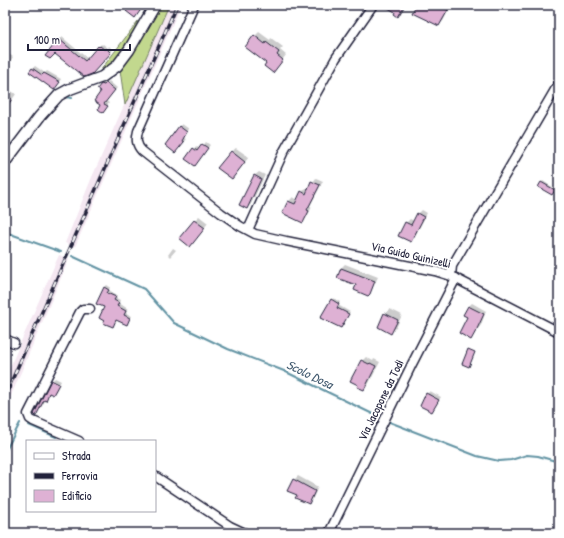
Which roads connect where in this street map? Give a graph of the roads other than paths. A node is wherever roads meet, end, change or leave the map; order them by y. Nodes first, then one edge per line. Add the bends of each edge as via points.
1 (155, 5) edge
2 (194, 5) edge
3 (373, 5) edge
4 (559, 83) edge
5 (5, 162) edge
6 (248, 230) junction
7 (453, 277) junction
8 (90, 309) dead end
9 (559, 332) edge
10 (5, 339) edge
11 (14, 344) dead end
12 (77, 440) edge
13 (156, 477) edge
14 (245, 533) edge
15 (329, 533) edge

1 - 5 street via 117,66 102,77 59,95
2 - 6 street, Via Guido Guinizelli via 138,131 137,145 222,213
3 - 6 street via 336,58 288,144
4 - 7 street, Via Jacopone da Todi via 452,266
6 - 7 street, Via Guido Guinizelli via 262,236 435,271
7 - 9 street, Via Guido Guinizelli
7 - 15 street, Via Jacopone da Todi
8 - 12 street via 83,309 80,312 28,414 33,421
10 - 11 street
13 - 14 street via 230,526

